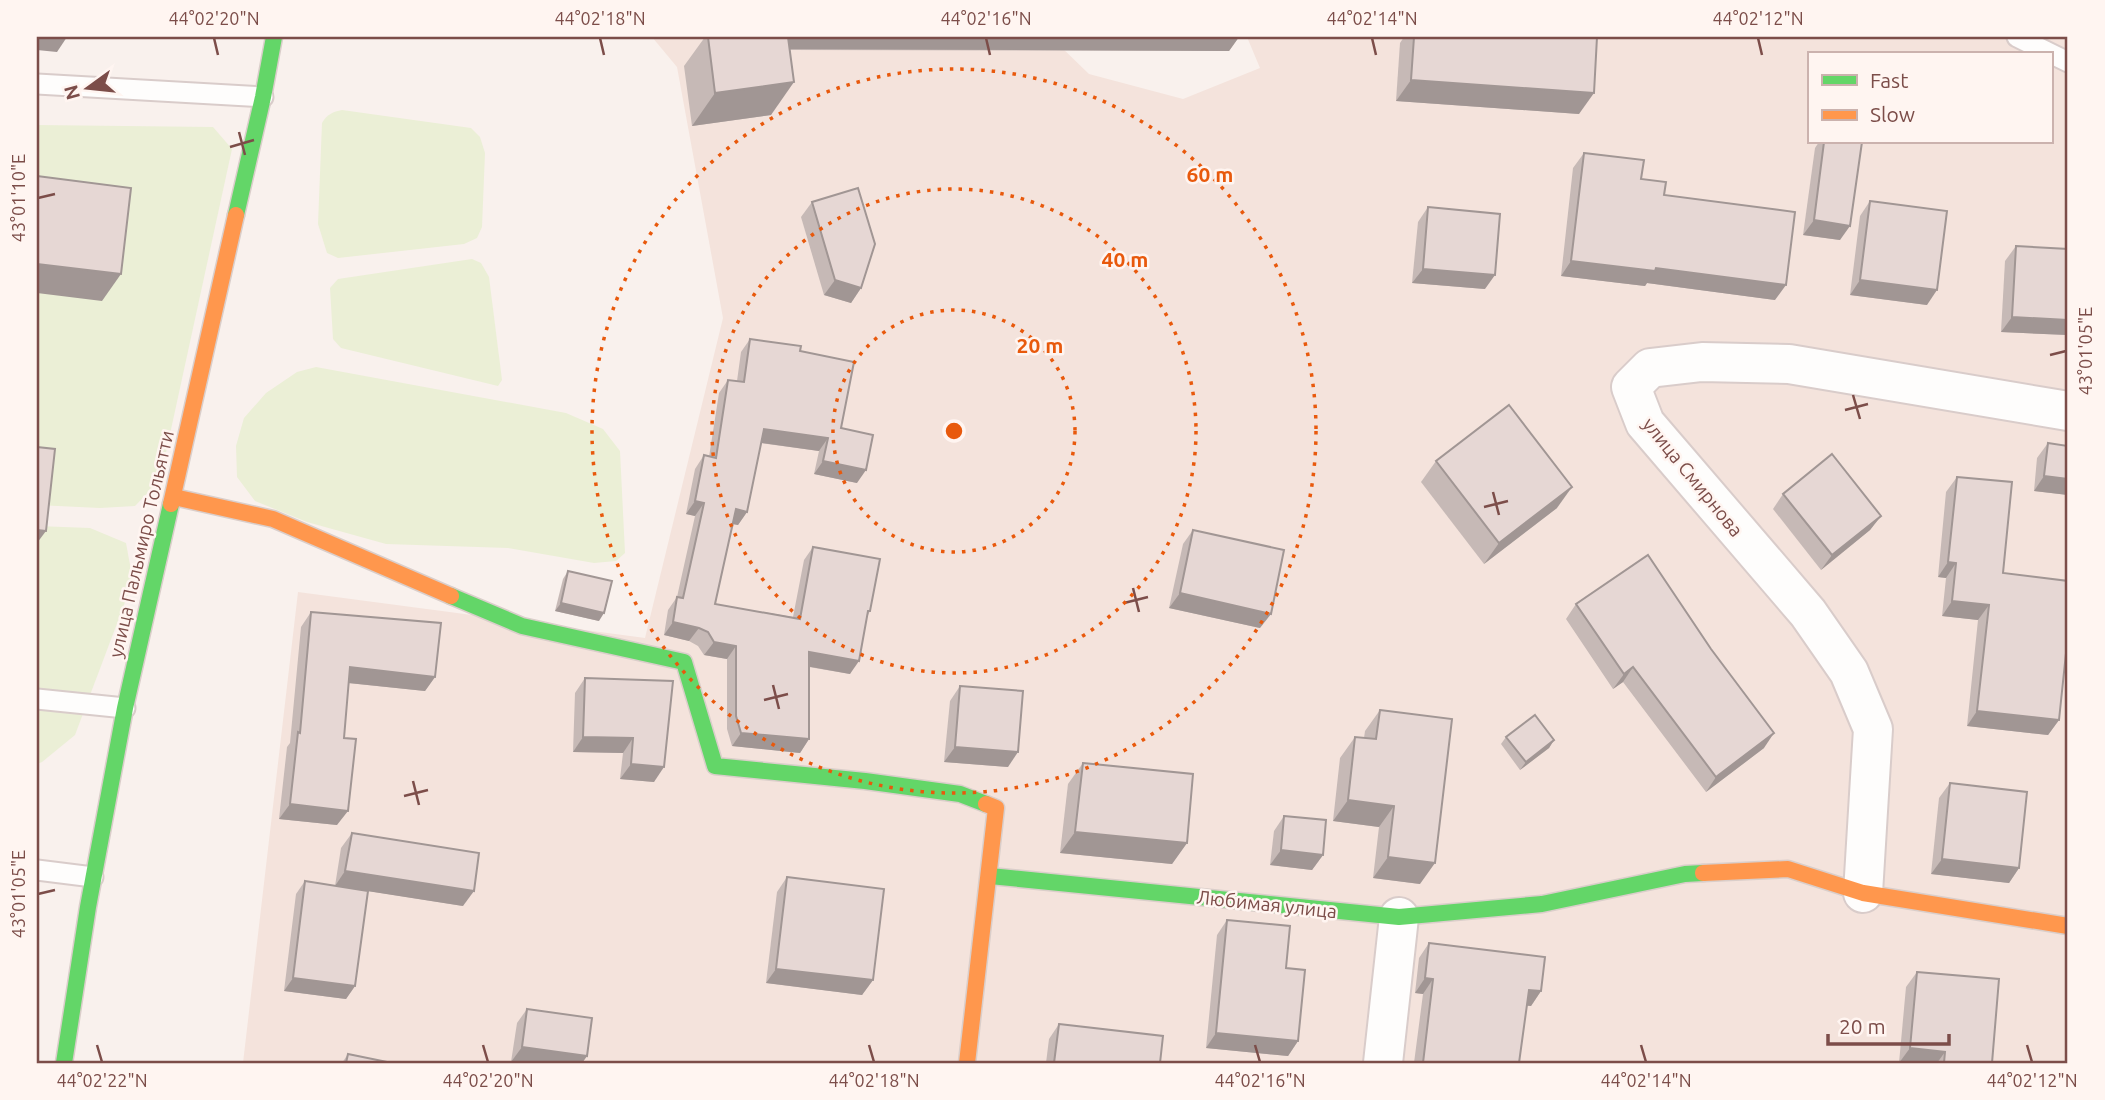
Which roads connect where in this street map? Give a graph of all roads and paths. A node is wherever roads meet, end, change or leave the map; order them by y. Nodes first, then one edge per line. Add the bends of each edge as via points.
1 (274, 37) edge
2 (2017, 37) edge
3 (2048, 52) edge
4 (2052, 54) edge
5 (2068, 62) edge
6 (37, 84) edge
7 (263, 97) junction
8 (2068, 411) edge
9 (174, 497) junction
10 (37, 699) edge
11 (125, 708) junction
12 (37, 870) edge
13 (990, 876) junction
14 (93, 877) junction
15 (1863, 893) junction
16 (1399, 917) junction
17 (2068, 926) edge
18 (64, 1063) edge
19 (967, 1063) edge
20 (1383, 1063) edge

1 - 7 street, улица Пальмиро Тольятти
2 - 3 lane
4 - 5 lane
6 - 7 lane
7 - 9 street, улица Пальмиро Тольятти
8 - 15 street, улица Смирнова via 1789,364 1702,362 1650,368 1631,387 1645,423 1808,613 1849,671 1873,729
9 - 11 street, улица Пальмиро Тольятти
9 - 13 street via 273,519 522,626 684,662 715,765 960,794 996,808
10 - 11 lane
11 - 14 street, улица Пальмиро Тольятти
12 - 14 lane
13 - 16 street, Любимая улица
13 - 19 street
14 - 18 street, улица Пальмиро Тольятти
15 - 16 street, Любимая улица via 1788,869 1685,874 1542,904
15 - 17 street, Любимая улица
16 - 20 street

